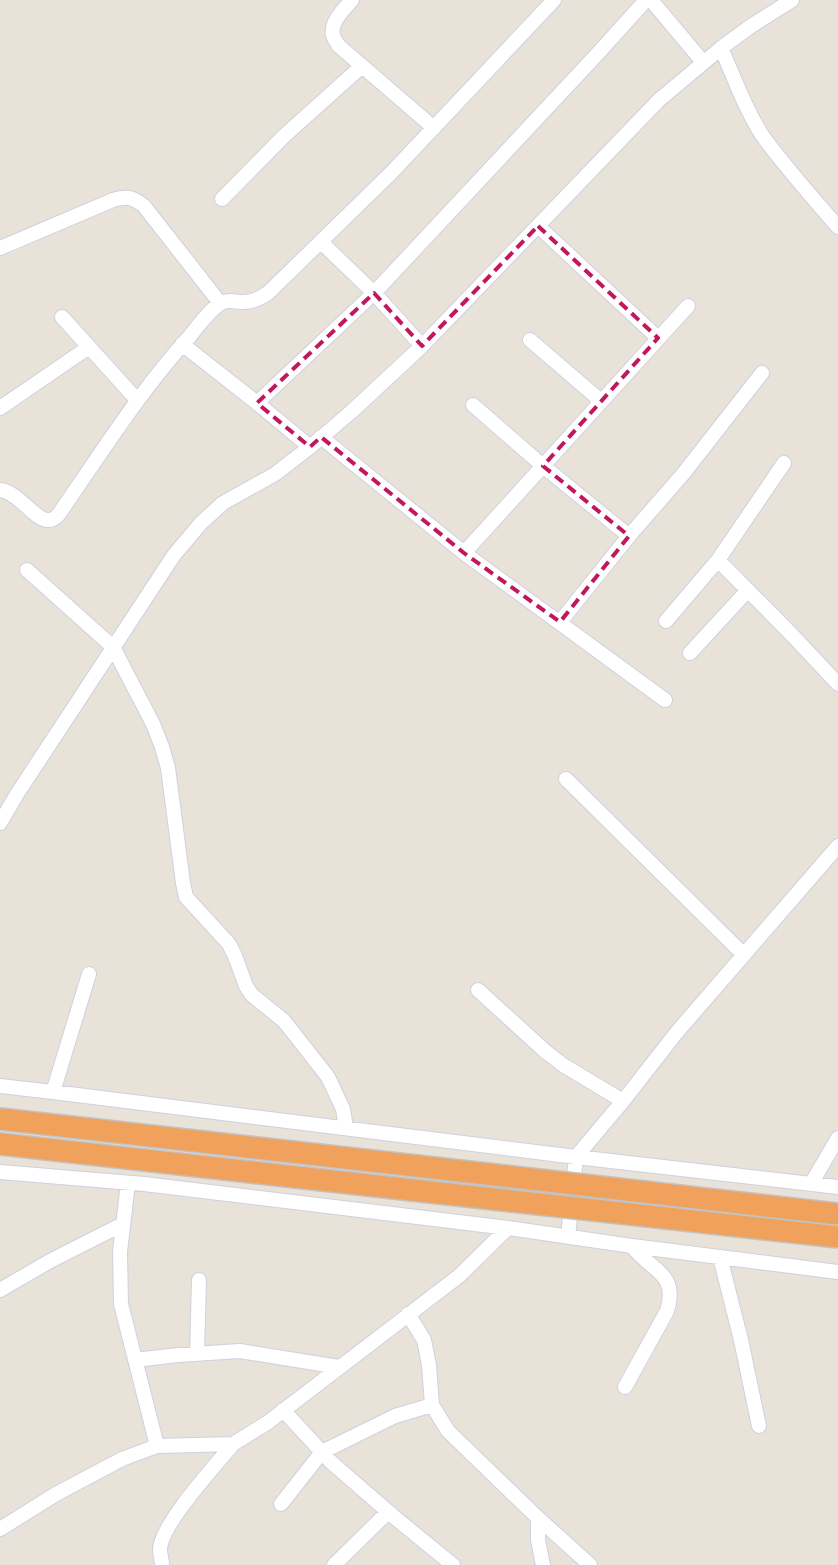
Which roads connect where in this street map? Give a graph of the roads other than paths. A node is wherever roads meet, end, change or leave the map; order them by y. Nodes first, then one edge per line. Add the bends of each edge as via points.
1 (352, 0) edge
2 (554, 0) edge
3 (646, 0) edge
4 (650, 0) edge
5 (792, 0) edge
6 (721, 48) junction
7 (703, 62) junction
8 (362, 66) junction
9 (434, 128) junction
10 (222, 199) dead end
11 (538, 226) junction
12 (838, 227) edge
13 (321, 242) junction
14 (0, 248) edge
15 (374, 292) junction
16 (220, 303) junction
17 (688, 306) dead end
18 (62, 317) dead end
19 (658, 338) junction
20 (530, 340) dead end
21 (182, 344) junction
22 (422, 346) junction
23 (90, 347) junction
24 (762, 373) dead end
25 (137, 400) junction
26 (601, 401) junction
27 (257, 403) junction
28 (473, 405) dead end
29 (0, 408) edge
30 (321, 437) junction
31 (310, 447) junction
32 (784, 463) dead end
33 (544, 466) junction
34 (0, 490) edge
35 (630, 536) junction
36 (464, 553) junction
37 (718, 560) junction
38 (27, 570) dead end
39 (748, 590) junction
40 (666, 621) dead end
41 (560, 622) junction
42 (113, 647) junction
43 (690, 653) dead end
44 (838, 684) edge
45 (665, 700) dead end
46 (566, 779) dead end
47 (0, 823) edge
48 (838, 846) edge
49 (744, 954) junction
50 (89, 974) dead end
51 (478, 990) dead end
52 (0, 1086) edge
53 (53, 1092) junction
54 (623, 1101) junction
55 (0, 1119) edge
56 (346, 1128) junction
57 (838, 1138) edge
58 (0, 1144) edge
59 (576, 1157) junction
60 (0, 1172) edge
61 (128, 1183) junction
62 (812, 1184) junction
63 (838, 1186) edge
64 (838, 1214) edge
65 (123, 1224) junction
66 (508, 1228) junction
67 (568, 1237) junction
68 (838, 1237) edge
69 (632, 1246) junction
70 (720, 1257) junction
71 (838, 1272) edge
72 (199, 1280) dead end
73 (0, 1290) edge
74 (408, 1314) junction
75 (197, 1354) junction
76 (135, 1360) junction
77 (339, 1366) junction
78 (625, 1386) dead end
79 (432, 1405) junction
80 (283, 1410) junction
81 (758, 1426) dead end
82 (233, 1444) junction
83 (157, 1446) junction
84 (322, 1452) junction
85 (281, 1504) dead end
86 (388, 1512) junction
87 (538, 1518) junction
88 (0, 1529) edge
89 (543, 1564) edge
90 (162, 1565) edge
91 (334, 1565) edge
92 (453, 1565) edge
93 (590, 1565) edge

1 - 8 street via 334,24 333,34 339,46
2 - 9 street
3 - 15 street
4 - 7 street
5 - 6 street
6 - 7 street
6 - 12 street via 762,134
7 - 11 street via 659,100
8 - 9 street
8 - 10 street via 284,136
9 - 13 street
11 - 19 street
11 - 22 street
13 - 15 street
13 - 16 street via 257,300
14 - 16 street via 113,200 135,198
15 - 22 street
15 - 27 street
16 - 21 street
17 - 19 street
18 - 23 street
19 - 26 street
20 - 26 street
21 - 25 street
21 - 27 street
22 - 30 street
23 - 25 street
23 - 29 street
24 - 35 street
25 - 34 street via 53,520 42,519 14,495
26 - 33 street
27 - 31 street
28 - 33 street
30 - 31 street
30 - 36 street
31 - 42 street via 275,474 223,503 201,523 174,556
32 - 37 street
33 - 35 street
33 - 36 street
35 - 41 street
36 - 41 street
37 - 39 street
37 - 40 street
38 - 42 street
39 - 43 street
39 - 44 street
41 - 45 street
42 - 47 street
42 - 56 street via 162,747 168,768 186,897 229,944 252,995 284,1021 328,1077 343,1108
46 - 49 street
48 - 49 street
49 - 54 street
50 - 53 street
51 - 54 street via 563,1065
52 - 53 street
53 - 56 street
54 - 59 street
55 - 64 highway, bridge
56 - 59 street
57 - 62 street
58 - 68 highway, bridge
59 - 62 street
59 - 67 street
60 - 61 street
61 - 65 street
61 - 66 street
62 - 63 street
65 - 73 street
65 - 76 street via 121,1304
66 - 67 street
66 - 74 street via 459,1276
67 - 69 street
69 - 70 street
69 - 78 street via 657,1268 669,1286 671,1298
70 - 71 street
70 - 81 street
72 - 75 street
74 - 77 street
74 - 79 street via 424,1340
75 - 76 street
75 - 77 street via 240,1351
76 - 83 street
77 - 80 street
79 - 84 street via 395,1416
79 - 87 street via 448,1431
80 - 82 street
80 - 84 street
82 - 83 street
82 - 90 street via 174,1516 160,1549
83 - 88 street via 122,1459
84 - 85 street
84 - 86 street
86 - 91 street
86 - 92 street
87 - 89 street
87 - 93 street

